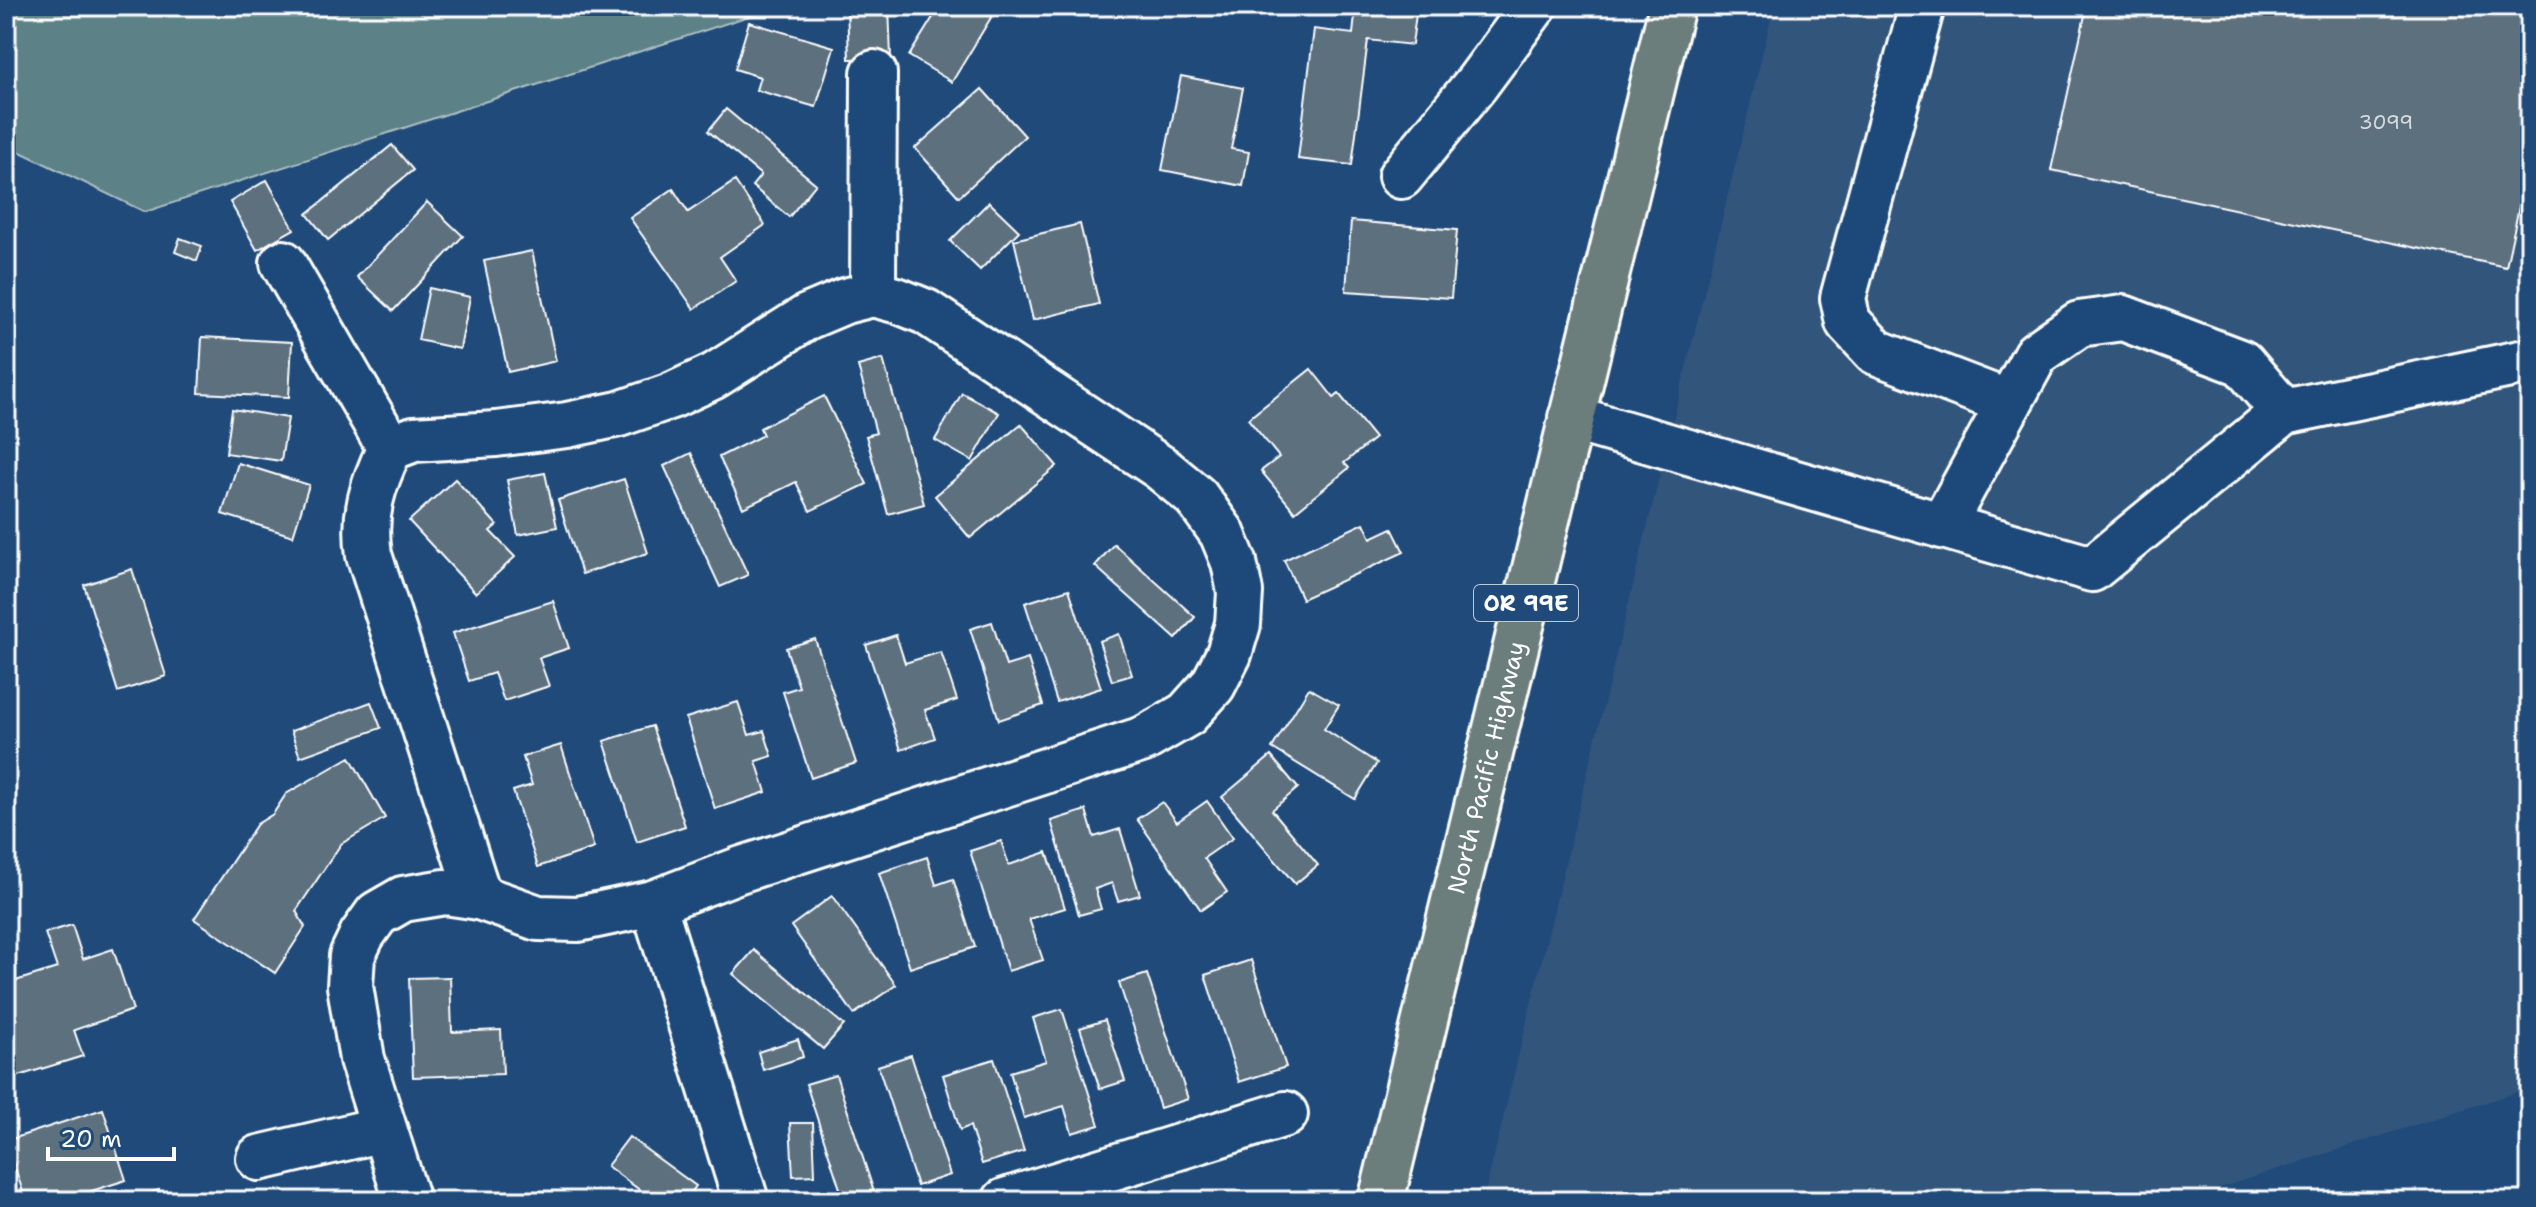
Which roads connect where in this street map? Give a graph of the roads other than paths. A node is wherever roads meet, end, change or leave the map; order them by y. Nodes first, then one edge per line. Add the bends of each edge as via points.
1 (1534, 6) edge
2 (1672, 6) edge
3 (1922, 6) edge
4 (874, 73) dead end
5 (1401, 176) dead end
6 (283, 263) dead end
7 (873, 294) junction
8 (2530, 361) edge
9 (2009, 403) junction
10 (2284, 412) junction
11 (1571, 418) junction
12 (390, 448) junction
13 (1942, 526) junction
14 (479, 897) junction
15 (653, 903) junction
16 (1285, 1114) dead end
17 (383, 1129) junction
18 (259, 1158) dead end
19 (407, 1201) edge
20 (746, 1201) edge
21 (1005, 1201) edge
22 (1381, 1201) edge

1 - 5 street
2 - 11 main road, North Pacific Highway / OR 99E
3 - 9 street via 1843,298 1848,322 1876,352
4 - 7 street
6 - 12 street
7 - 12 street via 807,317 714,376 619,414 496,434 414,439
7 - 15 street via 926,312 1161,468 1196,497 1222,533 1234,562 1240,592 1229,654 1213,685 1187,714 1144,739 768,860
8 - 10 street
9 - 10 street via 2036,354 2079,324 2123,318 2242,363
9 - 13 street
10 - 13 street via 2092,569
11 - 13 street
11 - 22 main road, North Pacific Highway / OR 99E
12 - 14 street via 369,502 369,555
14 - 15 street via 538,918 578,919
14 - 17 street via 445,892 403,899 377,914 352,956 350,986 362,1059
15 - 20 street
16 - 21 street
17 - 18 street
17 - 19 street

